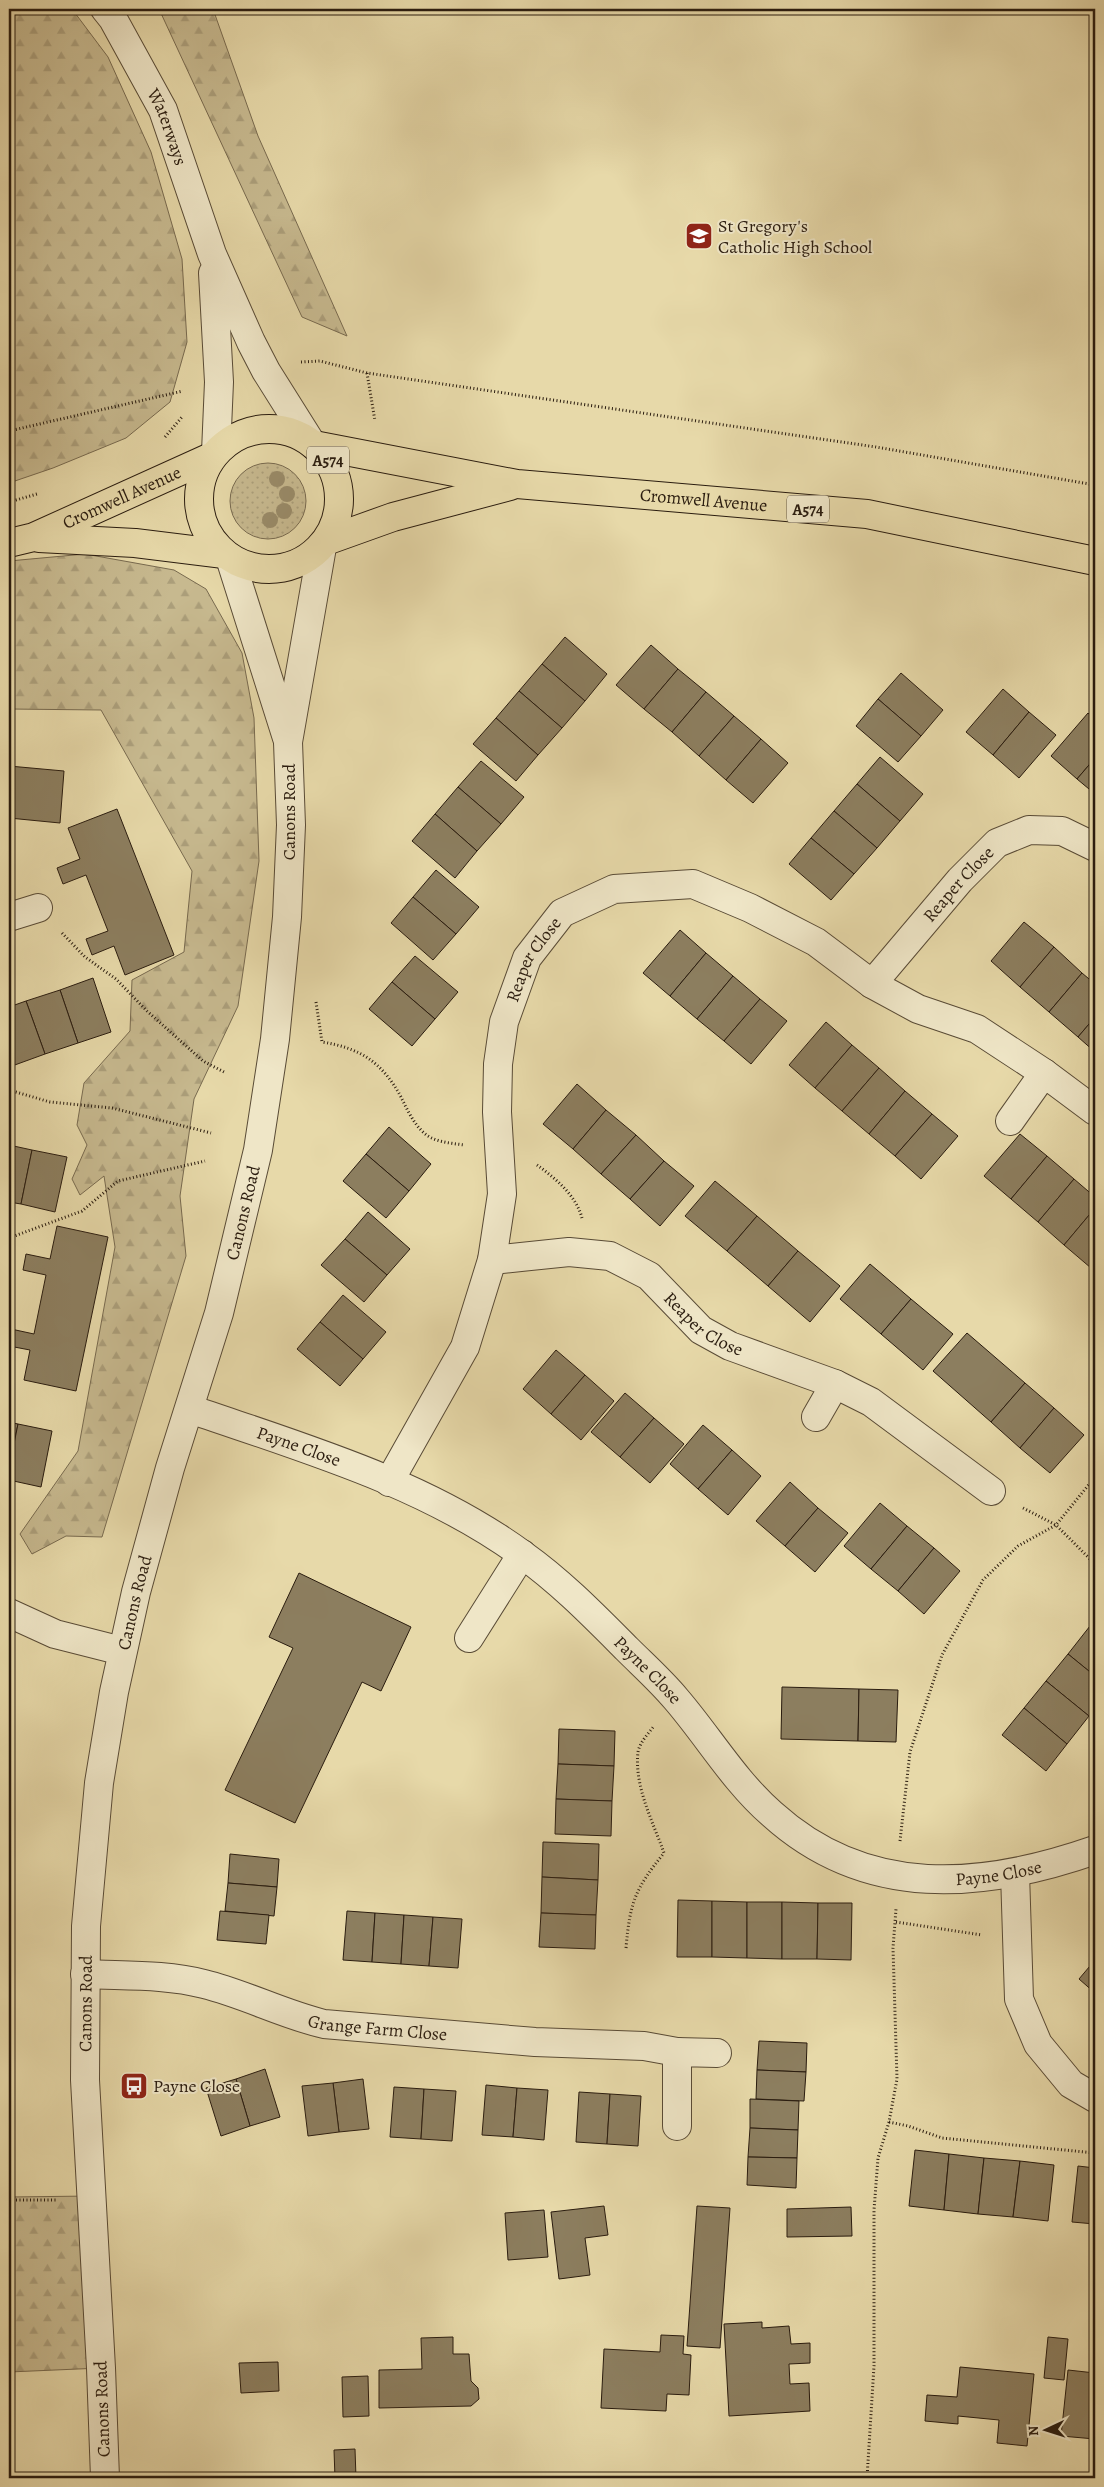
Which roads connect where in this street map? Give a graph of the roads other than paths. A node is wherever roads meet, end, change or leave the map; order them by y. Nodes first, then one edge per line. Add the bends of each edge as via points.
1 (105, 9) edge
2 (212, 254) junction
3 (312, 443) junction
4 (214, 454) junction
5 (517, 484) junction
6 (22, 540) edge
7 (324, 544) junction
8 (227, 556) junction
9 (1095, 561) edge
10 (288, 742) junction
11 (1095, 847) edge
12 (38, 908) road end
13 (9, 917) edge
14 (872, 984) junction
15 (1044, 1073) junction
16 (1095, 1111) edge
17 (1010, 1121) dead end
18 (492, 1260) junction
19 (835, 1384) junction
20 (190, 1409) junction
21 (816, 1416) dead end
22 (389, 1482) junction
23 (991, 1491) dead end
24 (522, 1554) junction
25 (9, 1613) edge
26 (469, 1638) dead end
27 (122, 1651) junction
28 (1095, 1850) edge
29 (1015, 1873) junction
30 (85, 1974) junction
31 (677, 2052) junction
32 (717, 2053) dead end
33 (1095, 2098) edge
34 (678, 2126) dead end
35 (105, 2478) edge

1 - 2 street, Waterways via 162,110
2 - 3 street, Waterways via 266,371
2 - 4 street, Waterways via 219,382
3 - 4 main road, A574 via 291,432 251,430 232,439
3 - 5 main road, Cromwell Avenue / A574
3 - 7 main road, A574 via 328,461 337,480 339,502 336,522
4 - 6 main road, Cromwell Avenue / A574
4 - 8 main road, A574 via 202,476 199,505 201,519 210,538
5 - 7 main road, Cromwell Avenue / A574 via 393,517
5 - 9 main road, Cromwell Avenue / A574 via 868,514
6 - 8 main road, Cromwell Avenue / A574 via 135,543
7 - 8 main road, A574 via 306,560 288,568 267,570 247,567
7 - 10 street, Canons Road
8 - 10 street, Canons Road
10 - 20 street, Canons Road via 291,825 288,917 276,1039 258,1150 219,1313
11 - 14 street, Reaper Close via 1062,831 1029,830 997,843 960,880
12 - 13 street
14 - 15 street, Reaper Close via 918,1009 977,1029
14 - 18 street, Reaper Close via 816,942 750,908 693,884 614,889 562,913 527,958 504,1022 498,1064 497,1112 502,1194
15 - 16 street, Reaper Close
15 - 17 street
18 - 19 street, Reaper Close via 569,1252 610,1256 649,1276 701,1330 730,1346
18 - 22 street, Reaper Close via 465,1347
19 - 21 street
19 - 23 street, Reaper Close via 871,1402
20 - 22 street, Payne Close
20 - 27 street, Canons Road via 151,1533
22 - 24 street, Payne Close via 455,1512
24 - 26 street
24 - 29 street, Payne Close via 562,1586 675,1697 741,1782 771,1814 823,1852 859,1866 925,1879 968,1880
25 - 27 street via 55,1634
27 - 30 street, Canons Road via 99,1783
28 - 29 street, Payne Close
29 - 33 street via 1019,1999 1038,2044 1071,2084
30 - 31 street, Grange Farm Close via 203,1983 301,2019 324,2024 535,2042 644,2046
30 - 35 street, Canons Road via 85,2080
31 - 32 street, Grange Farm Close
31 - 34 street

